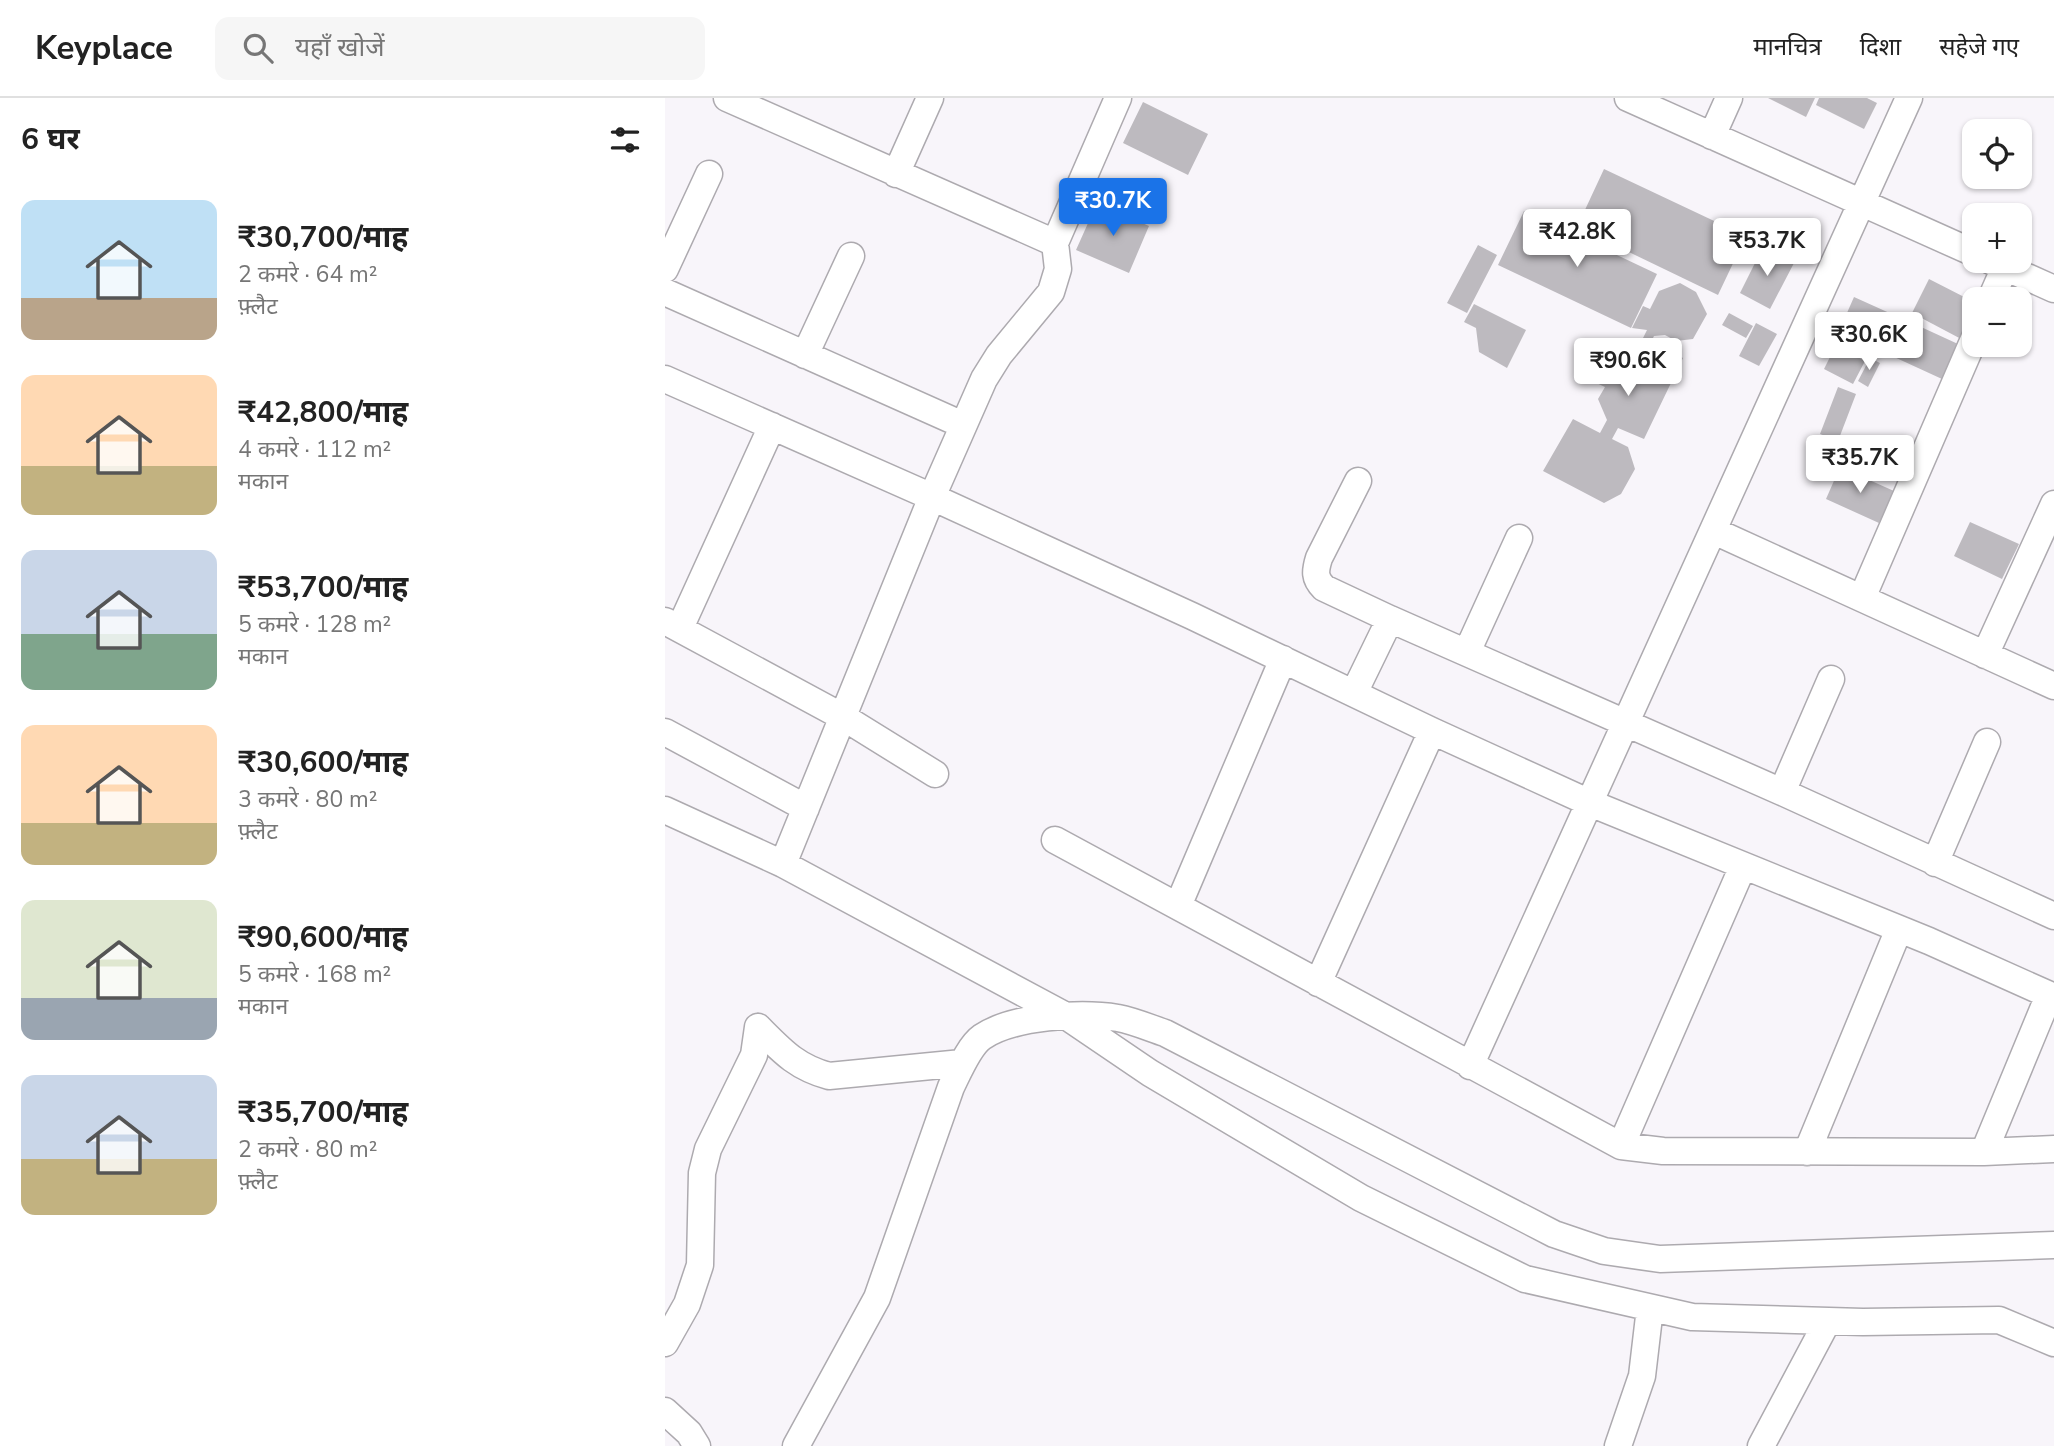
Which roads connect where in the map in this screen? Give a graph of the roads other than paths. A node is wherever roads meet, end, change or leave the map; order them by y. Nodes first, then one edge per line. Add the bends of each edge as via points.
1 (930, 98) edge
2 (1118, 98) edge
3 (1628, 98) edge
4 (1729, 98) edge
5 (1909, 98) edge
6 (741, 101) edge
7 (1712, 136) junction
8 (709, 173) dead end
9 (896, 174) junction
10 (1862, 203) junction
11 (1055, 243) junction
12 (1962, 248) edge
13 (851, 256) dead end
14 (665, 269) edge
15 (2018, 273) edge
16 (2054, 289) edge
17 (665, 292) edge
18 (805, 355) junction
19 (1966, 357) edge
20 (665, 379) edge
21 (963, 425) junction
22 (772, 426) junction
23 (1357, 481) dead end
24 (932, 497) junction
25 (2054, 504) edge
26 (1714, 531) junction
27 (1519, 538) dead end
28 (1862, 598) junction
29 (1390, 619) junction
30 (672, 624) edge
31 (1467, 652) junction
32 (1985, 655) junction
33 (1283, 659) junction
34 (1831, 679) dead end
35 (2054, 686) edge
36 (1354, 693) junction
37 (843, 718) junction
38 (1626, 723) junction
39 (1432, 731) junction
40 (665, 732) edge
41 (1987, 742) dead end
42 (935, 774) dead end
43 (1782, 792) junction
44 (1590, 803) junction
45 (806, 808) junction
46 (665, 810) edge
47 (1055, 840) dead end
48 (1935, 863) junction
49 (783, 864) junction
50 (1743, 866) junction
51 (1178, 906) junction
52 (2054, 916) edge
53 (1899, 929) junction
54 (1318, 983) junction
55 (2052, 996) edge
56 (1066, 1016) junction
57 (963, 1063) junction
58 (1470, 1066) junction
59 (1621, 1146) junction
60 (2054, 1149) edge
61 (1807, 1152) junction
62 (1984, 1152) junction
63 (2054, 1245) edge
64 (1650, 1308) junction
65 (1827, 1322) junction
66 (665, 1343) edge
67 (2054, 1343) edge
68 (665, 1411) edge
69 (697, 1446) edge
70 (796, 1446) edge
71 (1618, 1446) edge
72 (1761, 1446) edge

1 - 9 street
2 - 11 street
3 - 7 street
4 - 7 street
5 - 10 street
6 - 9 street
7 - 10 street
8 - 14 street
9 - 11 street
10 - 12 street
10 - 26 street
11 - 21 street via 1058,269 1051,292 999,355
13 - 18 street
15 - 16 street
17 - 18 street
18 - 21 street
19 - 28 street
20 - 22 street
21 - 24 street
22 - 24 street
22 - 30 street
23 - 29 street via 1319,558 1317,581
24 - 33 street
24 - 37 street
25 - 32 street
26 - 28 street
26 - 38 street
27 - 31 street
28 - 32 street
29 - 31 street
29 - 36 street
30 - 37 street
31 - 38 street
32 - 35 street
33 - 36 street
33 - 51 street
34 - 43 street
36 - 39 street
37 - 42 street
37 - 45 street
38 - 43 street
38 - 44 street
39 - 44 street
39 - 54 street
40 - 45 street
41 - 48 street
43 - 48 street
44 - 50 street
44 - 58 street
45 - 49 street
46 - 49 street
47 - 51 street
48 - 52 street
49 - 56 street
50 - 53 street
50 - 59 street
51 - 54 street
53 - 55 street
53 - 61 street
54 - 58 street
55 - 62 street
56 - 57 street via 1016,1021 980,1038
56 - 63 street via 1119,1018 1165,1033 1554,1234 1604,1251 1660,1259
56 - 64 street via 1150,1073 1361,1198 1525,1279
57 - 66 street via 829,1076 790,1058 758,1027 754,1055 708,1149 702,1173 697,1282
57 - 70 street via 877,1298
58 - 59 street
59 - 61 street via 1663,1151
60 - 62 street
61 - 62 street
64 - 65 street via 1692,1317
64 - 71 street via 1642,1376
65 - 67 street via 1999,1320
65 - 72 street
68 - 69 street

